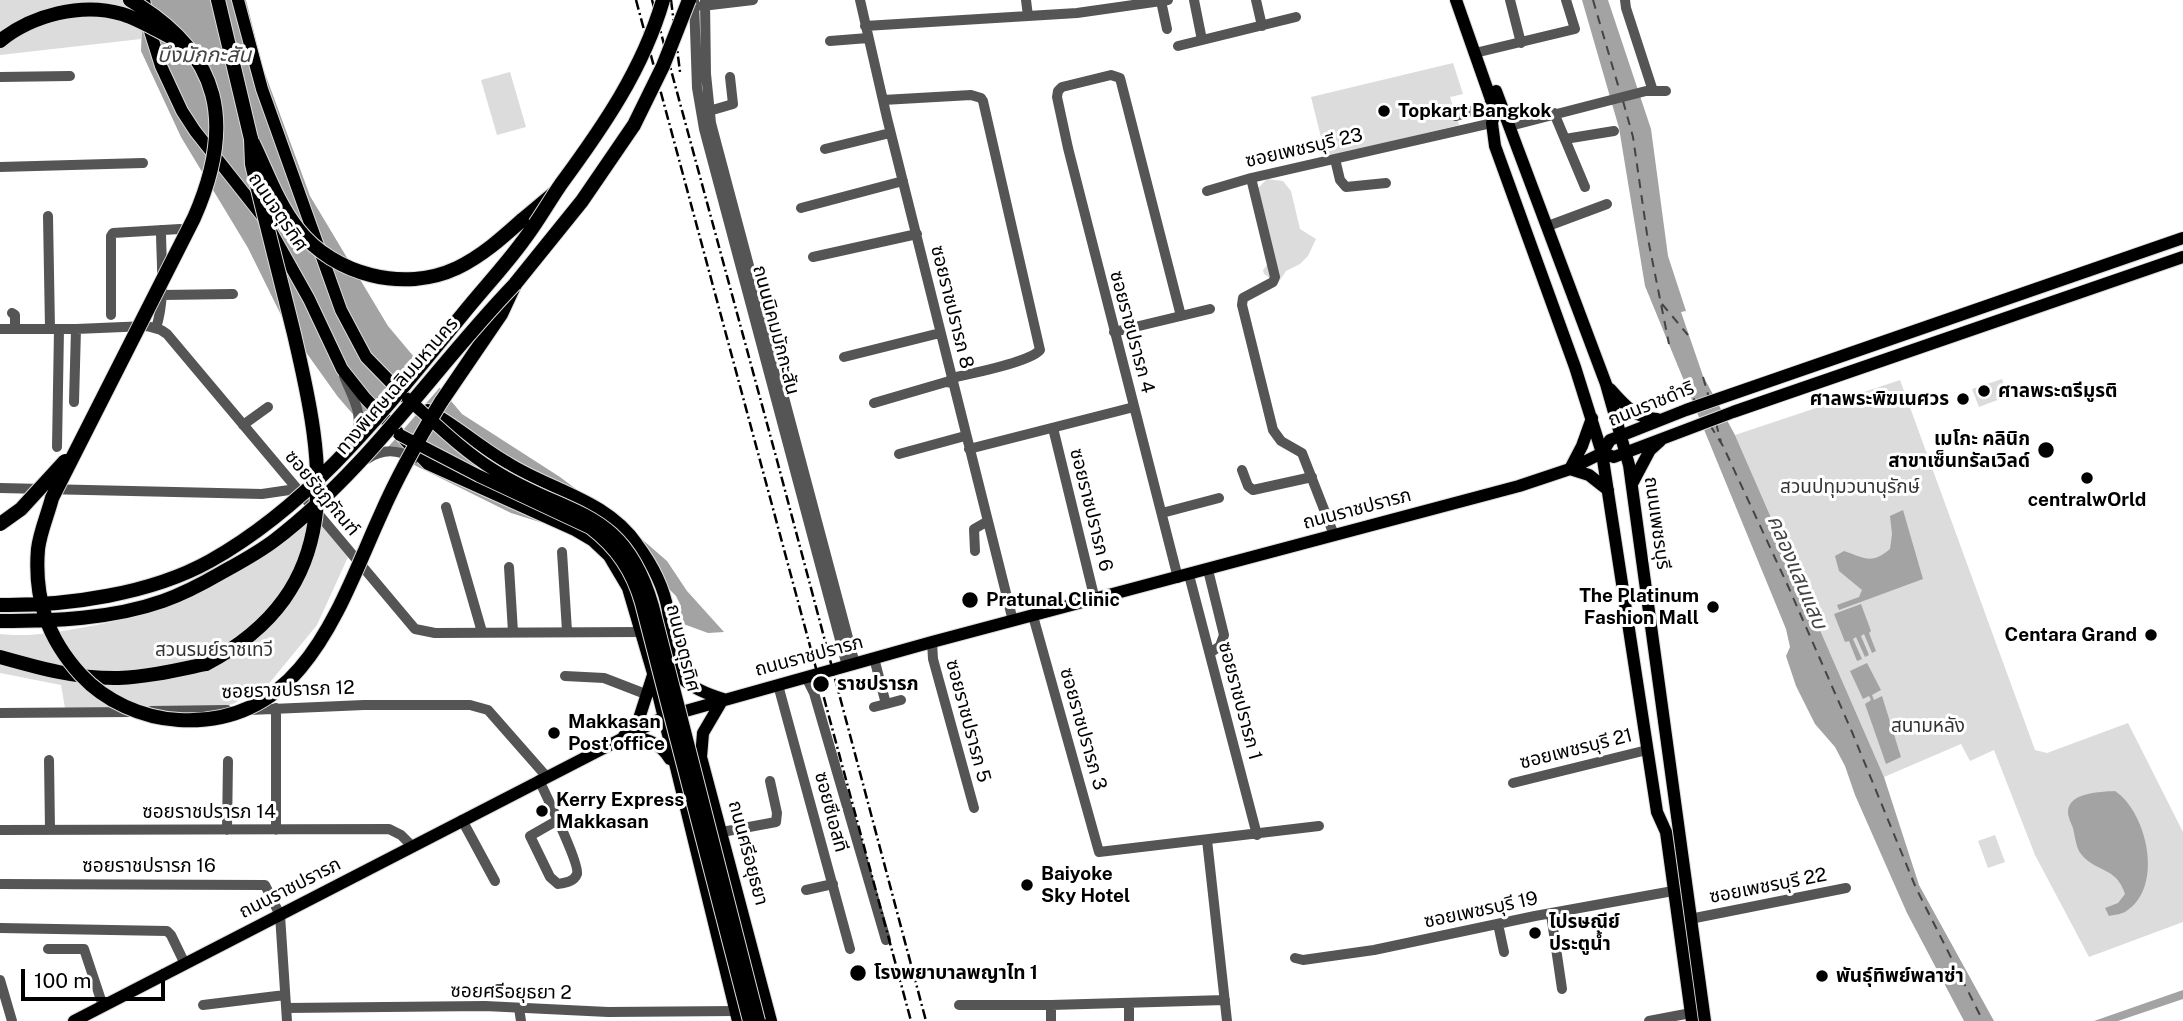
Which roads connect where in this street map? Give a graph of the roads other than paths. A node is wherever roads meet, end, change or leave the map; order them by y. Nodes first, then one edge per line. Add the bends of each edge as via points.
1 (130, 0) edge
2 (144, 0) edge
3 (218, 0) edge
4 (238, 0) edge
5 (663, 0) edge
6 (753, 0) edge
7 (860, 0) edge
8 (1026, 0) edge
9 (1194, 0) edge
10 (1256, 0) edge
11 (1456, 0) edge
12 (1510, 0) edge
13 (1566, 0) edge
14 (1625, 0) edge
15 (1164, 1) edge
16 (1135, 2) edge
17 (697, 3) edge
18 (1028, 16) junction
19 (1296, 17) dead end
20 (865, 26) junction
21 (1262, 26) junction
22 (1167, 29) dead end
23 (868, 38) junction
24 (1202, 40) junction
25 (0, 41) edge
26 (830, 41) dead end
27 (1521, 43) junction
28 (186, 46) junction
29 (1178, 46) dead end
30 (1475, 55) junction
31 (70, 76) dead end
32 (730, 77) dead end
33 (0, 78) edge
34 (1650, 91) junction
35 (1666, 91) dead end
36 (883, 100) junction
37 (1493, 104) junction
38 (709, 111) junction
39 (1554, 113) junction
40 (1456, 116) dead end
41 (1492, 123) junction
42 (1510, 125) junction
43 (1614, 131) dead end
44 (890, 133) junction
45 (251, 139) junction
46 (1565, 139) junction
47 (825, 149) dead end
48 (1335, 159) junction
49 (143, 163) dead end
50 (0, 167) edge
51 (1251, 178) junction
52 (902, 181) junction
53 (1386, 183) dead end
54 (1585, 187) dead end
55 (557, 190) junction
56 (1207, 191) dead end
57 (1607, 204) dead end
58 (801, 208) dead end
59 (48, 216) dead end
60 (1548, 226) junction
61 (180, 229) dead end
62 (160, 230) junction
63 (916, 234) junction
64 (2183, 238) edge
65 (2157, 247) junction
66 (813, 257) dead end
67 (2183, 257) edge
68 (2162, 264) junction
69 (2094, 269) junction
70 (2078, 274) junction
71 (515, 284) junction
72 (2099, 285) junction
73 (2084, 291) junction
74 (233, 294) dead end
75 (162, 295) junction
76 (1210, 309) dead end
77 (12, 313) dead end
78 (111, 315) dead end
79 (1181, 316) junction
80 (0, 328) edge
81 (15, 328) junction
82 (156, 328) junction
83 (54, 329) junction
84 (76, 329) junction
85 (1114, 332) junction
86 (940, 333) junction
87 (844, 357) dead end
88 (1599, 365) junction
89 (342, 369) junction
90 (1577, 374) junction
91 (952, 381) junction
92 (1606, 384) junction
93 (408, 399) junction
94 (74, 402) dead end
95 (874, 403) dead end
96 (268, 407) dead end
97 (1134, 407) junction
98 (1592, 418) junction
99 (1661, 420) junction
100 (243, 425) junction
101 (1053, 428) junction
102 (400, 435) junction
103 (1622, 435) junction
104 (965, 436) junction
105 (1666, 437) junction
106 (57, 447) dead end
107 (969, 449) junction
108 (75, 450) junction
109 (1602, 453) junction
110 (899, 454) dead end
111 (1628, 458) junction
112 (428, 464) junction
113 (1570, 469) junction
114 (1242, 470) dead end
115 (1312, 477) junction
116 (1633, 482) junction
117 (0, 488) edge
118 (1608, 490) junction
119 (297, 492) junction
120 (1219, 498) dead end
121 (446, 507) dead end
122 (314, 511) junction
123 (1162, 513) junction
124 (988, 521) junction
125 (0, 524) edge
126 (1334, 535) junction
127 (1615, 540) junction
128 (975, 551) dead end
129 (562, 552) dead end
130 (509, 567) dead end
131 (1208, 570) junction
132 (1183, 577) junction
133 (662, 591) junction
134 (1095, 600) junction
135 (0, 607) edge
136 (635, 610) junction
137 (1033, 616) junction
138 (1013, 621) junction
139 (0, 623) edge
140 (567, 631) junction
141 (482, 632) junction
142 (513, 632) junction
143 (641, 632) junction
144 (932, 642) junction
145 (1210, 653) junction
146 (0, 657) edge
147 (874, 658) junction
148 (851, 665) junction
149 (653, 673) junction
150 (565, 676) dead end
151 (806, 677) junction
152 (778, 685) junction
153 (648, 695) junction
154 (723, 699) junction
155 (901, 700) dead end
156 (886, 704) junction
157 (874, 707) dead end
158 (276, 708) junction
159 (0, 713) edge
160 (664, 717) junction
161 (629, 734) junction
162 (1647, 750) junction
163 (49, 760) dead end
164 (228, 761) dead end
165 (676, 768) junction
166 (542, 778) junction
167 (770, 781) dead end
168 (1513, 783) dead end
169 (974, 807) dead end
170 (462, 820) junction
171 (558, 820) junction
172 (1319, 826) dead end
173 (691, 827) junction
174 (721, 828) junction
175 (0, 830) edge
176 (50, 830) junction
177 (227, 830) junction
178 (276, 830) junction
179 (1257, 835) junction
180 (1207, 839) junction
181 (412, 846) junction
182 (495, 881) dead end
183 (0, 884) edge
184 (832, 884) junction
185 (1846, 888) dead end
186 (806, 890) dead end
187 (1673, 891) junction
188 (1551, 914) junction
189 (280, 915) junction
190 (1693, 919) junction
191 (1498, 924) junction
192 (0, 928) edge
193 (886, 940) dead end
194 (48, 948) dead end
195 (850, 949) dead end
196 (1504, 952) dead end
197 (1295, 958) dead end
198 (185, 964) junction
199 (0, 980) edge
200 (1563, 989) dead end
201 (285, 995) junction
202 (1225, 1000) junction
203 (1129, 1003) junction
204 (203, 1005) dead end
205 (959, 1005) dead end
206 (1051, 1005) junction
207 (103, 1006) junction
208 (286, 1007) junction
209 (519, 1008) junction
210 (737, 1016) edge
211 (608, 1017) edge
212 (1692, 1017) edge
213 (12, 1021) edge
214 (76, 1021) edge
215 (287, 1021) edge
216 (521, 1021) edge
217 (748, 1021) edge
218 (759, 1021) edge
219 (771, 1021) edge
220 (1051, 1021) edge
221 (1129, 1021) edge
222 (1227, 1021) edge
223 (1649, 1021) edge
224 (1705, 1021) edge

1 - 28 highway, bridge via 169,26
2 - 89 main road, ถนนจตุรทิศ, bridge via 161,66 183,111 263,217
3 - 45 highway
4 - 93 main road, ถนนจตุรทิศ, bridge via 262,89 341,310 366,357
5 - 55 highway, ทางพิเศษเฉลิมมหานคร, bridge via 624,91
6 - 17 street
7 - 20 street, ซอยราชปรารภ 8
8 - 18 street
9 - 24 street
10 - 21 street
11 - 30 main road, ถนนเพชรบุรี
12 - 27 street
13 - 27 street via 1575,29
14 - 34 street
15 - 16 street
15 - 22 street
16 - 18 street via 1098,11
17 - 38 street, ถนนนิคมมักกะสัน
17 - 71 highway, ทางพิเศษเฉลิมมหานคร, bridge via 634,125 582,201
17 - 148 street, ถนนนิคมมักกะสัน via 697,88 704,129
18 - 20 street
19 - 21 street
20 - 23 street, ซอยราชปรารภ 8
21 - 24 street
23 - 26 street
23 - 36 street, ซอยราชปรารภ 8
24 - 29 street
25 - 28 highway, bridge via 52,15 104,10
27 - 30 street
28 - 108 highway, bridge via 198,61 215,103 218,135 212,173 194,218
30 - 37 main road, ถนนเพชรบุรี
30 - 42 main road, ถนนเพชรบุรี via 1485,65
31 - 33 street
32 - 38 street via 733,104
34 - 35 street
34 - 39 street
36 - 44 street, ซอยราชปรารภ 8
36 - 91 street via 971,95 983,101 1041,350
37 - 40 street
37 - 41 main road, ถนนเพชรบุรี
38 - 148 street, ถนนนิคมมักกะสัน
39 - 42 street
39 - 46 street
41 - 48 street, ซอยเพชรบุรี 23
41 - 90 main road, ถนนเพชรบุรี via 1503,170
42 - 60 main road, ถนนเพชรบุรี
43 - 46 street
44 - 47 street
44 - 52 street, ซอยราชปรารภ 8
45 - 55 highway, bridge via 298,229 328,256 369,275 409,279 457,268 493,245
45 - 146 highway, bridge via 252,163 316,443 317,509 301,569 261,625 205,664 119,678 75,676
46 - 54 street
48 - 51 street, ซอยเพชรบุรี 23
48 - 53 street via 1346,187
49 - 50 street
51 - 56 street, ซอยเพชรบุรี 23
51 - 115 street via 1275,277 1243,298 1242,305 1273,430 1281,441 1302,453
52 - 58 street
52 - 63 street, ซอยราชปรารภ 8
55 - 135 highway, ทางพิเศษเฉลิมมหานคร, bridge via 522,243 361,436 330,470 266,525 208,562 149,587
57 - 60 street
59 - 83 street
60 - 88 main road, ถนนเพชรบุรี
61 - 62 street
62 - 75 street
62 - 78 street via 120,231 111,236
63 - 66 street
63 - 86 street, ซอยราชปรารภ 8
64 - 65 main road, ถนนราชดำริ
65 - 68 main road
65 - 69 main road, ถนนราชดำริ
67 - 68 main road, ถนนราชดำริ
68 - 72 main road, ถนนราชดำริ
69 - 70 main road, ถนนราชดำริ
69 - 72 main road
70 - 73 main road
70 - 99 main road, ถนนราชดำริ
71 - 108 highway, bridge via 501,314 417,443 315,651 274,694 242,710 199,721 143,713 96,691 63,652 46,624 38,585 38,546 52,498
71 - 139 highway, ทางพิเศษเฉลิมมหานคร, bridge via 383,436 301,520 273,542 161,602 90,617
72 - 73 main road, ถนนราชดำริ
73 - 105 main road, ถนนราชดำริ
74 - 75 street
75 - 82 street
76 - 79 street
77 - 81 street
79 - 85 street
79 - 85 street, ซอยราชปรารภ 4 via 1120,78 1111,75 1062,87 1057,94
80 - 81 street
81 - 83 street
82 - 84 street
82 - 100 street, ซอยรัชฎภัณฑ์ via 167,334
83 - 84 street
83 - 106 street
84 - 94 street
85 - 97 street, ซอยราชปรารภ 4
86 - 87 street
86 - 91 street, ซอยราชปรารภ 8
88 - 90 main road
88 - 92 main road, ถนนเพชรบุรี
89 - 102 main road, ถนนจตุรทิศ, bridge
89 - 119 street via 359,414 359,430 351,444
90 - 98 main road, ถนนเพชรบุรี
91 - 95 street
91 - 104 street, ซอยราชปรารภ 8
92 - 99 main road via 1635,414
92 - 103 main road, ถนนเพชรบุรี
93 - 133 main road, ถนนจตุรทิศ, bridge via 508,464 609,515 636,542
93 - 218 main road, ถนนจตุรทิศ, bridge via 496,472 592,517 636,563 653,606
96 - 100 street
97 - 101 street
97 - 123 street, ซอยราชปรารภ 4
98 - 109 main road, ถนนเพชรบุรี
98 - 113 main road
99 - 103 main road, ถนนราชดำริ
100 - 119 street, ซอยรัชฎภัณฑ์
101 - 107 street
101 - 134 street, ซอยราชปรารภ 6
102 - 112 main road, ถนนจตุรทิศ, bridge
102 - 217 main road, ถนนจตุรทิศ, bridge via 590,528 628,568 645,616
103 - 109 main road, ถนนราชดำริ via 1610,440
103 - 111 main road, ถนนเพชรบุรี
104 - 107 street, ซอยราชปรารภ 8
104 - 110 street
105 - 111 main road, ถนนราชดำริ
105 - 116 main road via 1650,450
107 - 124 street, ซอยราชปรารภ 8
108 - 125 highway, bridge via 21,509
109 - 111 main road, ถนนราชดำริ
109 - 113 main road, ถนนราชปรารภ
109 - 118 main road, ถนนเพชรบุรี
111 - 116 main road, ถนนเพชรบุรี
111 - 127 main road via 1609,474
112 - 122 street, bridge via 382,451 364,461
112 - 136 main road, ถนนจตุรทิศ via 592,540 609,556
113 - 118 main road via 1589,475
113 - 126 main road, ถนนราชปรารภ
114 - 115 street via 1253,490
115 - 126 street
116 - 190 main road, ถนนเพชรบุรี
117 - 119 street
118 - 127 main road, ถนนเพชรบุรี
119 - 122 street, ซอยรัชฎภัณฑ์
119 - 135 street via 248,533 149,584 90,601
120 - 123 street
121 - 141 street
122 - 139 street via 251,559 169,602 93,619
122 - 141 street, ซอยรัชฎภัณฑ์ via 415,629
123 - 132 street, ซอยราชปรารภ 4
124 - 128 street via 974,529
124 - 138 street, ซอยราชปรารภ 8
126 - 131 main road, ถนนราชปรารภ
127 - 162 main road, ถนนเพชรบุรี
129 - 140 street
130 - 142 street
131 - 132 main road, ถนนราชปรารภ
131 - 145 street via 1223,635 1220,646
132 - 134 main road, ถนนราชปรารภ
132 - 145 street, ซอยราชปรารภ 1
133 - 136 main road via 657,612 645,615
133 - 154 main road, ถนนจตุรทิศ via 671,659 678,676
134 - 137 main road, ถนนราชปรารภ
136 - 143 main road, ถนนจตุรทิศ
137 - 138 main road, ถนนราชปรารภ
137 - 180 street, ซอยราชปรารภ 3 via 1099,852
138 - 144 main road, ถนนราชปรารภ
140 - 142 street, ซอยรัชฎภัณฑ์
140 - 143 street, ซอยรัชฎภัณฑ์
141 - 142 street, ซอยรัชฎภัณฑ์
143 - 149 main road, ถนนจตุรทิศ
144 - 147 main road, ถนนราชปรารภ
144 - 169 street, ซอยราชปรารภ 5
145 - 179 street, ซอยราชปรารภ 1
147 - 148 main road, ถนนราชปรารภ
147 - 156 street
148 - 151 main road, ถนนราชปรารภ
149 - 153 main road
149 - 160 main road, ถนนจตุรทิศ
150 - 153 street via 604,678
151 - 152 main road, ถนนราชปรารภ
151 - 193 street
152 - 154 main road, ถนนราชปรารภ
152 - 184 street, ซอยซีเอสที
153 - 161 main road
154 - 160 main road, ถนนราชปรารภ
154 - 174 main road, ถนนศรีอยุธยา via 701,744
155 - 156 street
156 - 157 street
158 - 159 street, ซอยราชปรารภ 12
158 - 166 street, ซอยราชปรารภ 12 via 482,706
158 - 178 street
160 - 161 main road, ถนนราชปรารภ
160 - 165 main road
161 - 165 main road via 664,749
161 - 166 main road, ถนนราชปรารภ
162 - 168 street, ซอยเพชรบุรี 21
162 - 187 main road, ถนนเพชรบุรี
163 - 176 street
164 - 177 street
165 - 173 main road
166 - 170 main road, ถนนราชปรารภ
166 - 171 street, ซอยราชปรารภ 12
167 - 174 street via 776,822
170 - 181 main road, ถนนราชปรารภ
170 - 182 street
171 - 171 street, ซอยราชปรารภ 12 via 577,869 575,877 558,884 530,836
172 - 179 street
173 - 174 main road via 703,812
173 - 210 main road
174 - 219 main road, ถนนศรีอยุธยา
175 - 176 street, ซอยราชปรารภ 14
176 - 177 street, ซอยราชปรารภ 14
177 - 178 street, ซอยราชปรารภ 14
178 - 181 street, ซอยราชปรารภ 14 via 389,829
179 - 180 street
180 - 202 street
181 - 189 main road, ถนนราชปรารภ
183 - 189 street, ซอยราชปรารภ 16 via 260,883 268,887
184 - 186 street
184 - 195 street, ซอยซีเอสที
185 - 190 street, ซอยเพชรบุรี 22
187 - 188 street, ซอยเพชรบุรี 19
187 - 212 main road, ถนนเพชรบุรี
188 - 191 street, ซอยเพชรบุรี 19
188 - 200 street
189 - 198 main road, ถนนราชปรารภ
189 - 201 street
190 - 224 main road, ถนนเพชรบุรี
191 - 196 street
191 - 197 street, ซอยเพชรบุรี 19 via 1356,953
192 - 198 street via 167,931
194 - 207 street via 83,949
198 - 207 main road, ถนนราชปรารภ
199 - 213 street
201 - 204 street
201 - 208 street
202 - 203 street
202 - 222 street
203 - 206 street
203 - 221 street
205 - 206 street
206 - 220 street
207 - 214 main road, ถนนราชปรารภ
208 - 209 street, ซอยศรีอยุธยา 2
208 - 215 street
209 - 211 street, ซอยศรีอยุธยา 2
209 - 216 street
210 - 211 street, ซอยศรีอยุธยา 2
212 - 223 street

